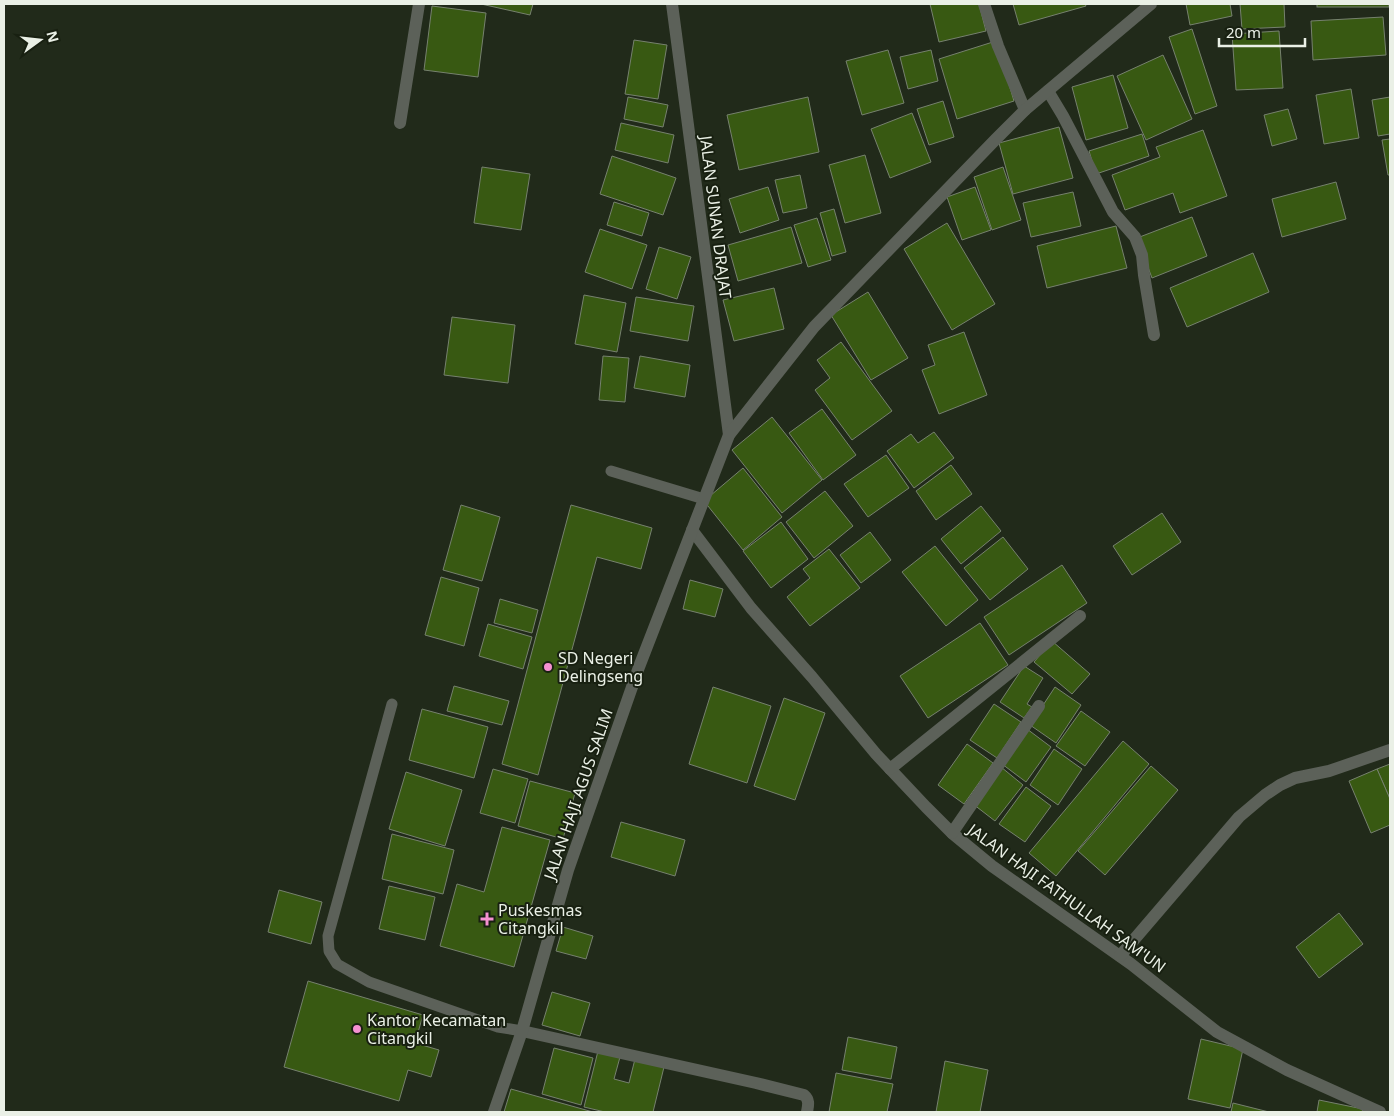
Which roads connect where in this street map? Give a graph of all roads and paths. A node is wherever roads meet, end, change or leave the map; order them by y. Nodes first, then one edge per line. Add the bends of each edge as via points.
1 (419, 4) edge
2 (672, 4) edge
3 (984, 4) edge
4 (1151, 4) edge
5 (1048, 91) junction
6 (1025, 110) junction
7 (400, 123) dead end
8 (1154, 335) dead end
9 (729, 435) junction
10 (611, 471) dead end
11 (704, 499) junction
12 (692, 530) junction
13 (1080, 616) dead end
14 (392, 704) dead end
15 (1039, 706) dead end
16 (1390, 750) edge
17 (890, 769) junction
18 (952, 833) junction
19 (1120, 956) junction
20 (522, 1031) junction
21 (494, 1112) edge
22 (807, 1112) edge
23 (1380, 1112) edge

1 - 7 street
2 - 9 street, JALAN SUNAN DRAJAT
3 - 6 street
4 - 5 street
5 - 6 street
5 - 8 street via 1113,212 1135,237 1142,255
6 - 9 street via 814,327
9 - 11 street, JALAN HAJI AGUS SALIM
10 - 11 lane
11 - 12 street, JALAN HAJI AGUS SALIM
12 - 17 street, JALAN HAJI FATHULLAH SAM'UN via 751,608
12 - 20 street, JALAN HAJI AGUS SALIM via 639,667 568,870
13 - 17 street
14 - 20 lane via 328,936 329,951 337,964 369,982 498,1027
15 - 18 street
16 - 19 street via 1329,771 1294,778 1265,795 1239,817
17 - 18 street, JALAN HAJI FATHULLAH SAM'UN
18 - 19 street, JALAN HAJI FATHULLAH SAM'UN via 992,866
19 - 23 street, JALAN HAJI FATHULLAH SAM'UN via 1217,1032 1287,1070
20 - 21 street, JALAN HAJI AGUS SALIM
20 - 22 street via 804,1095 809,1102

